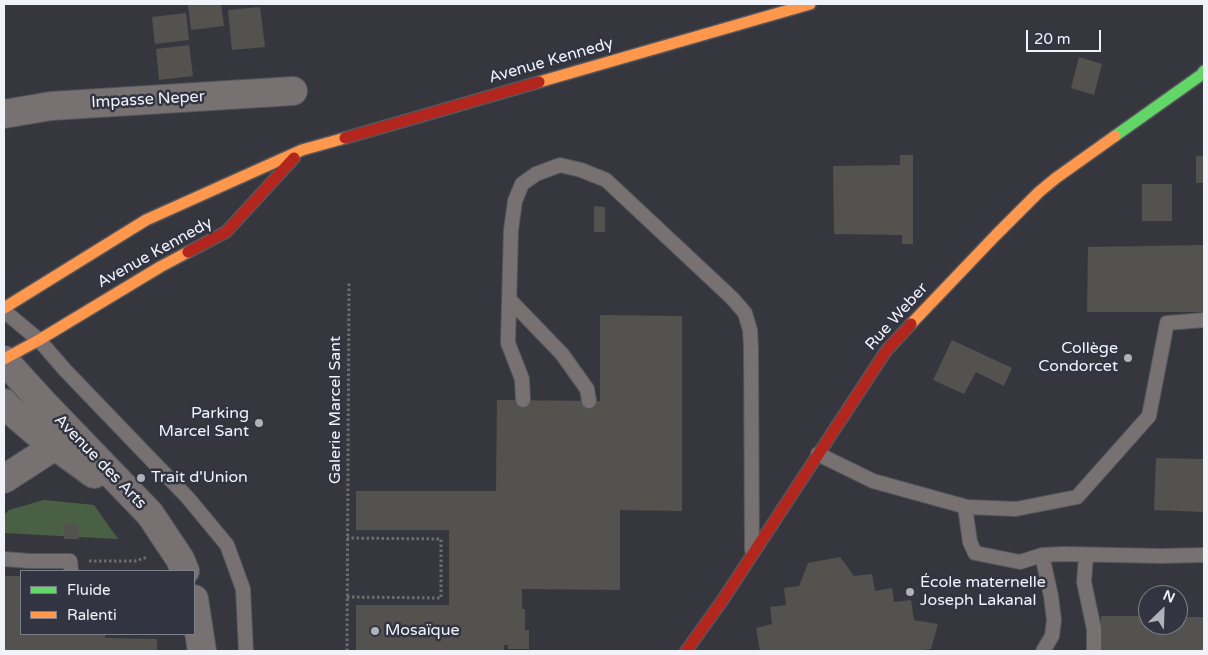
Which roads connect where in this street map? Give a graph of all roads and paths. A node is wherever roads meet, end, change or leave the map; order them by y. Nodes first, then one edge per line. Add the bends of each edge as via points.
1 (810, 4) edge
2 (1204, 71) edge
3 (293, 91) dead end
4 (4, 114) edge
5 (302, 150) junction
6 (349, 281) dead end
7 (509, 299) junction
8 (4, 309) edge
9 (1204, 320) edge
10 (39, 340) junction
11 (4, 359) edge
12 (523, 400) dead end
13 (589, 401) dead end
14 (5, 404) edge
15 (64, 439) junction
16 (818, 454) junction
17 (4, 479) edge
18 (965, 507) junction
19 (347, 538) junction
20 (1086, 554) junction
21 (752, 555) junction
22 (1042, 555) junction
23 (1204, 555) edge
24 (148, 557) dead end
25 (4, 559) edge
26 (90, 561) dead end
27 (71, 570) edge
28 (185, 570) edge
29 (347, 597) junction
30 (195, 606) edge
31 (202, 651) edge
32 (246, 651) edge
33 (347, 651) edge
34 (686, 651) edge
35 (1043, 651) edge
36 (1094, 651) edge

1 - 5 main road, Avenue Kennedy
2 - 16 main road, Rue Weber via 1056,178 1027,204 886,351
3 - 4 street, Impasse Neper via 51,106
5 - 8 main road, Avenue Kennedy via 146,220
5 - 10 main road, Avenue Kennedy via 226,232 160,267
6 - 19 path, Galerie Marcel Sant
7 - 12 lane via 508,343 522,379
7 - 13 lane via 562,354 587,389
7 - 21 lane via 510,230 515,201 522,184 536,174 560,165 606,180 732,298 745,314 750,330
8 - 10 lane
9 - 18 lane via 1167,323 1149,416 1077,497 1016,509
10 - 11 main road, Avenue Kennedy
10 - 32 lane via 188,498 227,545 243,589
11 - 15 street, Avenue des Arts
14 - 15 street via 36,432
15 - 17 street
15 - 28 street, Avenue des Arts via 150,514
16 - 18 lane via 873,481
16 - 21 main road, Rue Weber
18 - 22 lane via 975,554 1020,562
19 - 29 path, Galerie Marcel Sant
19 - 29 path via 441,539 441,598
20 - 22 lane
20 - 23 lane
20 - 36 lane via 1084,582 1094,628
21 - 34 main road, Rue Weber
22 - 35 lane via 1054,620 1052,636
24 - 26 path via 135,561
25 - 27 lane via 70,561
29 - 33 path, Galerie Marcel Sant
30 - 31 street

